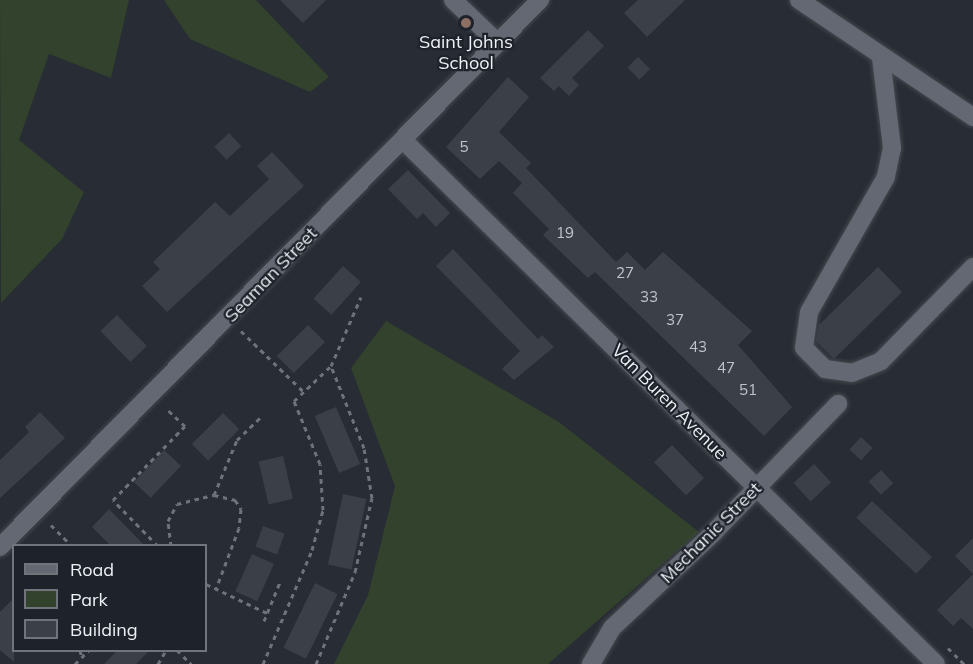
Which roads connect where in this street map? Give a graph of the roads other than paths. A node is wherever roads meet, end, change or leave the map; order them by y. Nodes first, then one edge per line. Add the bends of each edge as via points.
1 (453, 0) edge
2 (540, 0) edge
3 (799, 0) edge
4 (498, 43) junction
5 (881, 58) junction
6 (973, 117) edge
7 (403, 140) junction
8 (973, 267) edge
9 (837, 404) dead end
10 (756, 487) junction
11 (0, 547) edge
12 (591, 664) edge
13 (936, 664) edge

1 - 4 street
2 - 4 street, Seaman Street
3 - 5 street
4 - 7 street, Seaman Street
5 - 6 street
5 - 8 street via 892,148 886,177 808,312 804,348 825,369 852,373 881,361
7 - 10 street, Van Buren Avenue
7 - 11 street, Seaman Street
9 - 10 street, Mechanic Street
10 - 12 street, Mechanic Street via 612,628
10 - 13 street, Van Buren Avenue

